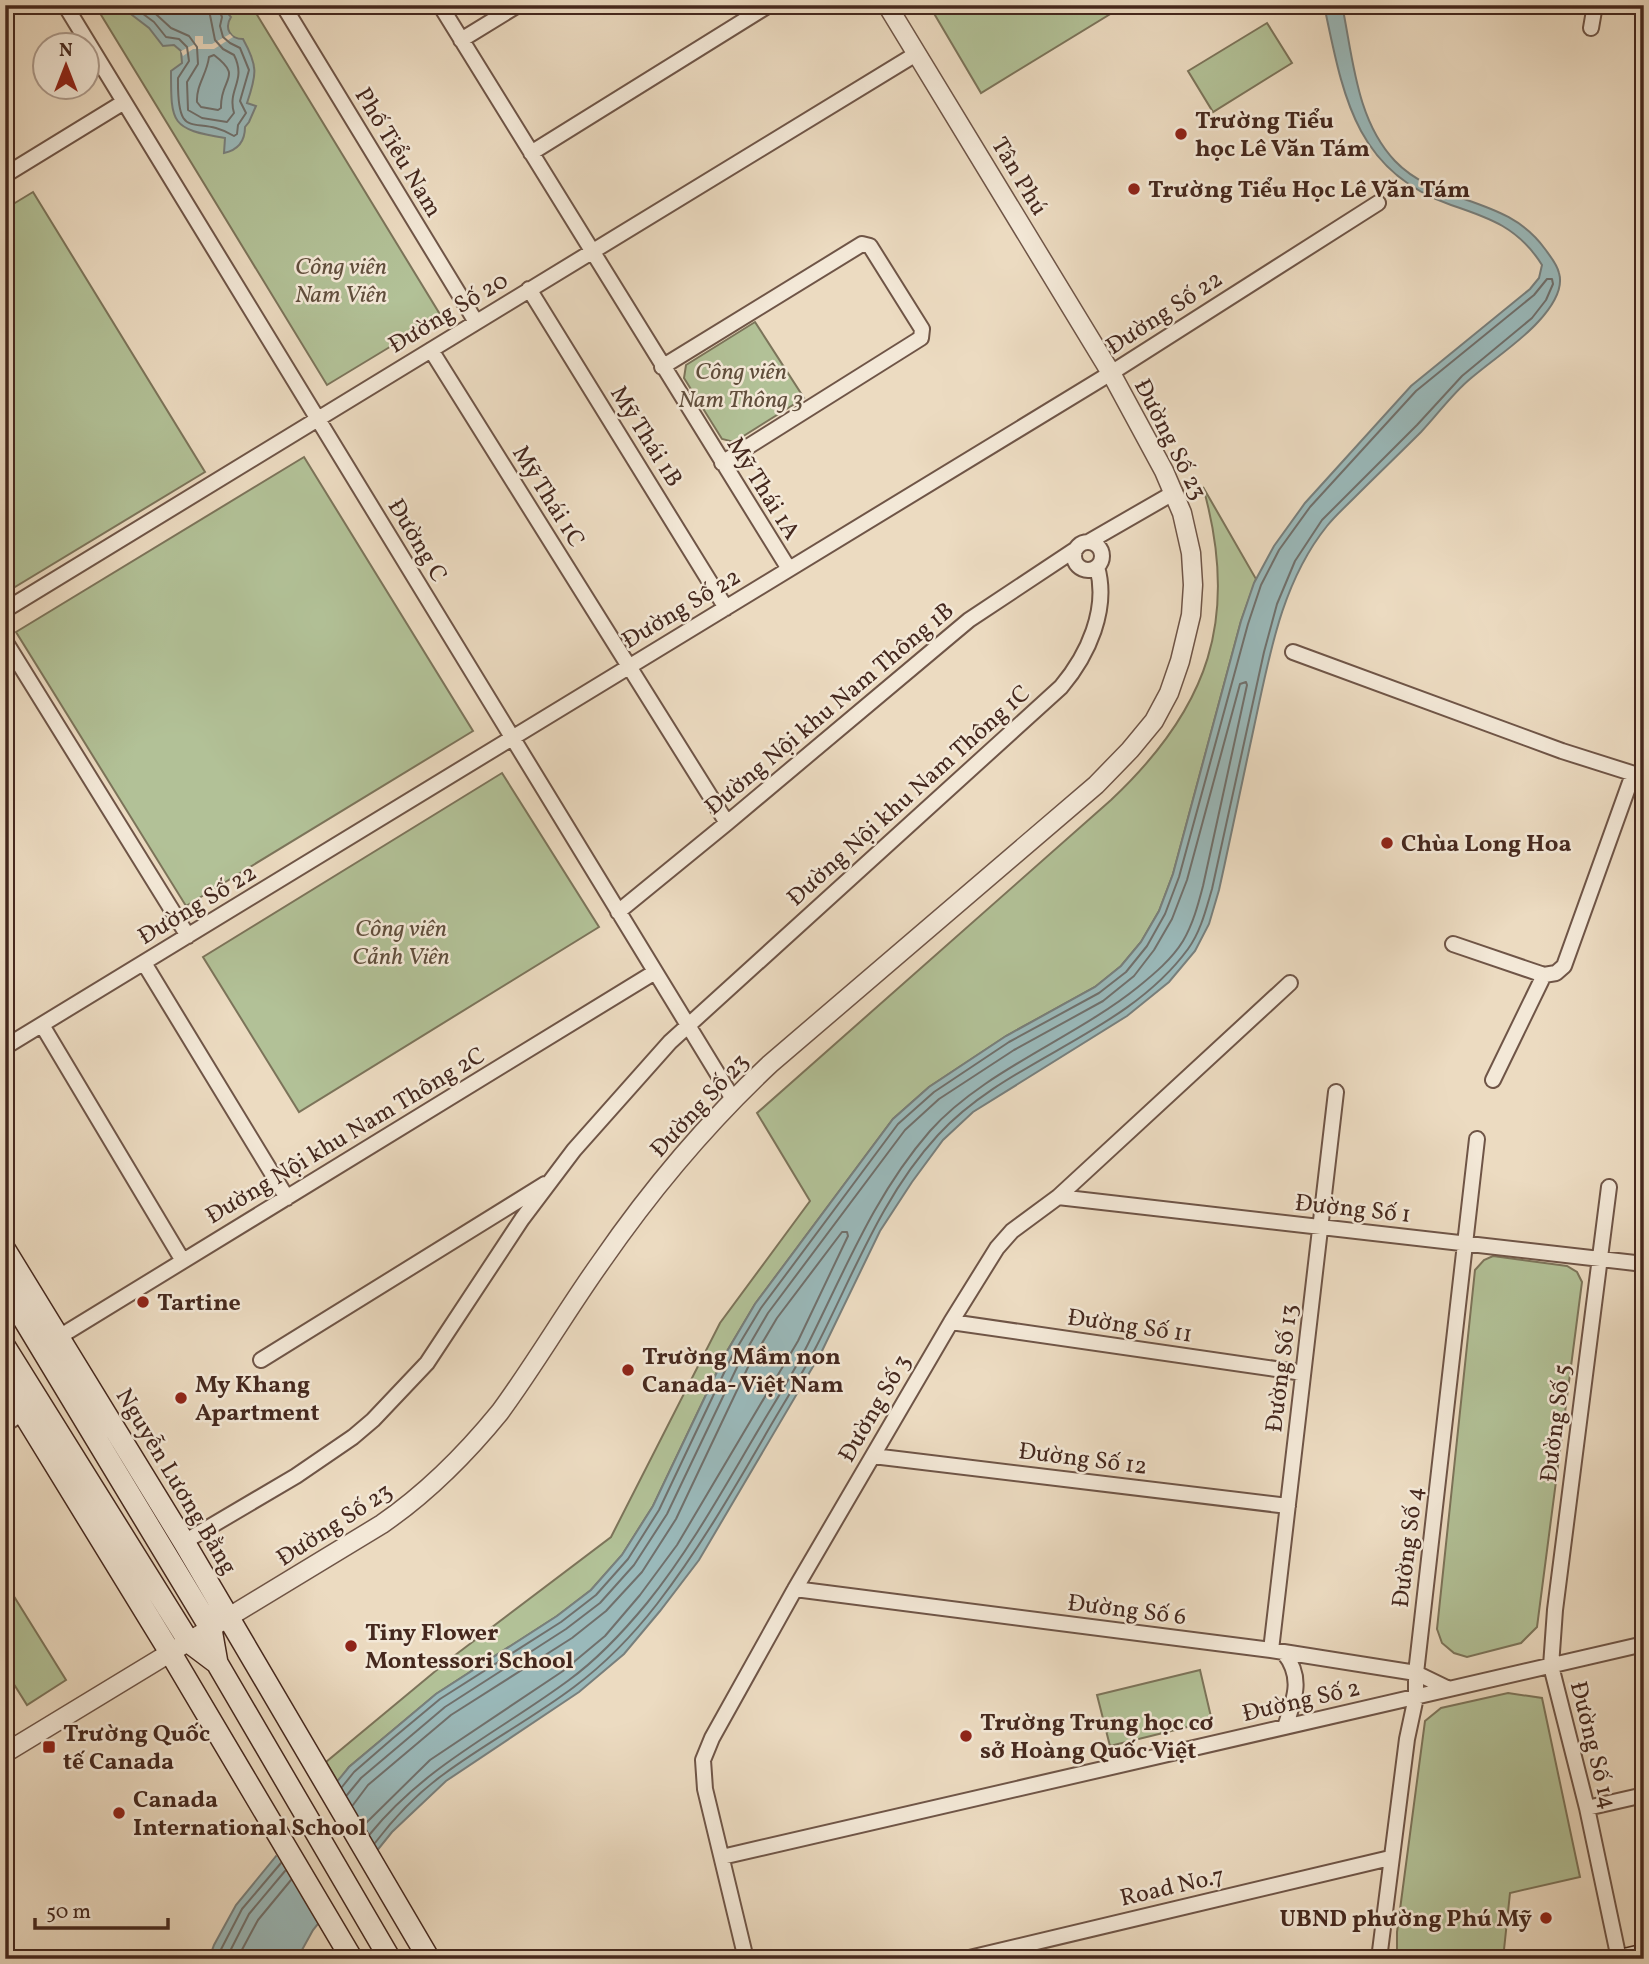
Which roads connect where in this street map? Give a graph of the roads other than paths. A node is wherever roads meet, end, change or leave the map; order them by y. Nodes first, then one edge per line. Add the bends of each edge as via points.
1 (65, 5) edge
2 (283, 5) edge
3 (440, 5) edge
4 (518, 5) edge
5 (769, 5) edge
6 (887, 5) edge
7 (1595, 5) edge
8 (1591, 28) dead end
9 (461, 40) junction
10 (916, 54) junction
11 (124, 102) junction
12 (531, 153) junction
13 (8, 168) edge
14 (1378, 203) dead end
15 (591, 252) junction
16 (529, 289) junction
17 (476, 322) junction
18 (430, 350) junction
19 (662, 367) junction
20 (1111, 373) junction
21 (317, 419) junction
22 (722, 463) junction
23 (1175, 492) junction
24 (1090, 541) junction
25 (1076, 548) junction
26 (1097, 567) junction
27 (789, 569) junction
28 (726, 607) junction
29 (5, 610) edge
30 (5, 641) edge
31 (1293, 652) dead end
32 (629, 667) junction
33 (513, 738) junction
34 (1638, 775) edge
35 (727, 823) junction
36 (618, 912) junction
37 (188, 936) junction
38 (1454, 944) dead end
39 (144, 963) junction
40 (655, 972) junction
41 (1544, 975) junction
42 (1290, 984) dead end
43 (687, 1024) junction
44 (42, 1025) junction
45 (5, 1047) edge
46 (1493, 1080) dead end
47 (1336, 1092) dead end
48 (733, 1099) junction
49 (1476, 1139) dead end
50 (551, 1180) junction
51 (1609, 1187) dead end
52 (1058, 1197) junction
53 (286, 1198) junction
54 (1320, 1227) junction
55 (1465, 1243) junction
56 (5, 1250) edge
57 (1599, 1259) junction
58 (183, 1261) junction
59 (1644, 1264) edge
60 (5, 1288) edge
61 (951, 1322) junction
62 (59, 1337) junction
63 (5, 1347) edge
64 (261, 1360) dead end
65 (1303, 1373) junction
66 (5, 1382) edge
67 (23, 1413) edge
68 (873, 1456) junction
69 (1287, 1506) junction
70 (184, 1542) junction
71 (795, 1589) junction
72 (229, 1618) junction
73 (211, 1629) junction
74 (1644, 1644) edge
75 (179, 1647) junction
76 (1277, 1652) junction
77 (217, 1663) junction
78 (1551, 1666) junction
79 (1416, 1672) junction
80 (1449, 1689) junction
81 (1416, 1697) junction
82 (1285, 1727) junction
83 (5, 1753) edge
84 (1644, 1795) edge
85 (1587, 1808) junction
86 (722, 1857) junction
87 (1390, 1858) junction
88 (347, 1951) edge
89 (1644, 1955) edge
90 (390, 1959) edge
91 (429, 1959) edge
92 (746, 1959) edge
93 (965, 1959) edge
94 (1379, 1959) edge
95 (1619, 1959) edge
96 (1627, 1959) edge

1 - 11 street, Đường C
2 - 17 street, Phố Tiểu Nam
3 - 9 street, Mỹ Thái 1A
4 - 9 street
5 - 12 street
6 - 10 street, Tân Phú
7 - 8 street
9 - 12 street, Mỹ Thái 1A
10 - 15 street, Đường Số 20
10 - 20 street, Tân Phú
11 - 13 street
11 - 21 street, Đường C
12 - 15 street, Mỹ Thái 1A
14 - 20 street, Đường Số 22
15 - 16 street, Đường Số 20
15 - 19 street, Mỹ Thái 1A
16 - 17 street, Đường Số 20
16 - 28 street, Mỹ Thái 1B
17 - 18 street, Đường Số 20
18 - 21 street, Đường Số 20
18 - 32 street, Mỹ Thái 1C
19 - 22 street, Mỹ Thái 1A
19 - 22 street via 862,244 870,246 916,319 921,338
20 - 23 street, Đường Số 23
20 - 27 street, Đường Số 22
21 - 29 street, Đường Số 20
21 - 33 street, Đường C
22 - 27 street, Mỹ Thái 1A
23 - 24 street
23 - 48 street, Đường Số 23 via 1189,542 1192,599 1180,662 1154,721 1096,785
24 - 25 street
24 - 26 street via 1102,552
25 - 26 street via 1078,566 1086,570
25 - 35 street, Đường Nội khu Nam Thông 1B via 969,620
26 - 43 street, Đường Nội khu Nam Thông 1C via 1100,596 1093,632 1082,659 1061,687
27 - 28 street, Đường Số 22
28 - 32 street, Đường Số 22
30 - 37 street
31 - 34 street
32 - 33 street, Đường Số 22
32 - 35 street, Mỹ Thái 1C
33 - 36 street, Đường C
33 - 37 street, Đường Số 22
34 - 41 street via 1564,966
35 - 36 street, Đường Nội khu Nam Thông 1B
36 - 40 street, Đường C
37 - 39 street, Đường Số 22
38 - 41 street
39 - 44 street, Đường Số 22
39 - 53 street
40 - 43 street, Đường C
40 - 53 street, Đường Nội khu Nam Thông 2C
41 - 46 street
42 - 52 street, Đường Số 3
43 - 48 street, Đường C
43 - 50 street, Đường Nội khu Nam Thông 1C via 601,1117
44 - 45 street, Đường Số 22
44 - 58 street
47 - 54 street, Đường Số 13
48 - 72 street, Đường Số 23 via 620,1234 520,1384 433,1485 382,1524
49 - 55 street, Đường Số 4
50 - 64 street
50 - 70 street, Đường Nội khu Nam Thông 1C via 427,1363 392,1402 327,1455
51 - 57 street, Đường Số 5
52 - 54 street, Đường Số 1
52 - 61 street, Đường Số 3 via 997,1248
53 - 58 street, Đường Nội khu Nam Thông 2C
54 - 55 street, Đường Số 1
54 - 65 street, Đường Số 13
55 - 57 street, Đường Số 1
55 - 79 street, Đường Số 4
56 - 62 main road, Nguyễn Lương Bằng
57 - 59 street, Đường Số 1
57 - 78 street, Đường Số 5
58 - 62 street, Đường Nội khu Nam Thông 2C
60 - 73 main road, Nguyễn Lương Bằng
61 - 65 street, Đường Số 11
61 - 68 street, Đường Số 3
62 - 70 main road, Nguyễn Lương Bằng
63 - 67 main road, Nguyễn Lương Bằng
65 - 69 street, Đường Số 13
66 - 67 main road, Nguyễn Lương Bằng
67 - 75 main road, Nguyễn Lương Bằng
68 - 69 street, Đường Số 12
68 - 71 street, Đường Số 3
69 - 76 street, Đường Số 13
70 - 72 main road, Nguyễn Lương Bằng
71 - 76 street, Đường Số 6
71 - 86 street, Đường Số 3 via 703,1760 705,1789
72 - 73 street, Đường Số 23
72 - 91 main road, Nguyễn Lương Bằng
73 - 75 street, Đường Số 23
73 - 77 main road, Nguyễn Lương Bằng
74 - 78 street, Đường Số 2
75 - 77 main road, Nguyễn Lương Bằng
75 - 83 street, Đường Số 23
75 - 88 main road, Nguyễn Lương Bằng via 244,1775
76 - 79 street, Đường Số 6
76 - 82 street via 1292,1664 1296,1675 1297,1691
77 - 90 main road, Nguyễn Lương Bằng
78 - 80 street, Đường Số 2
78 - 85 street, Đường Số 14
79 - 80 street, Đường Số 6
79 - 81 street, Đường Số 4
80 - 81 street, Đường Số 2
81 - 82 street, Đường Số 2
81 - 87 street, Đường Số 4
82 - 86 street, Đường Số 2
84 - 85 street
85 - 95 street, Đường Số 14
86 - 92 street, Đường Số 3
87 - 93 street, Road No.7
87 - 94 street, Đường Số 4
89 - 96 main road

